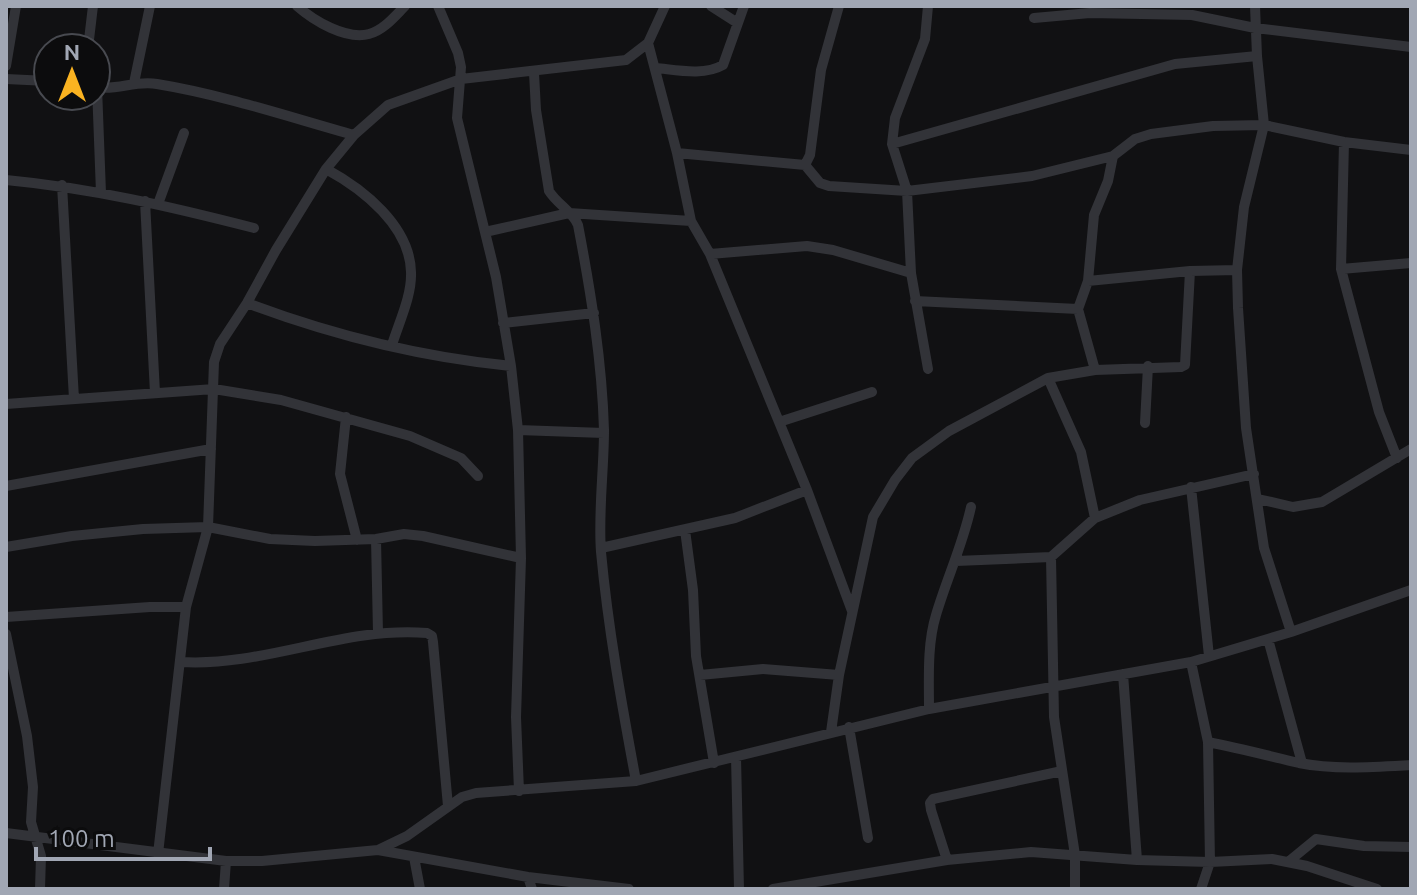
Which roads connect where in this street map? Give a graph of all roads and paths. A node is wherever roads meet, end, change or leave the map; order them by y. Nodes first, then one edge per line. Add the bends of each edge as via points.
1 (16, 6) edge
2 (93, 6) edge
3 (150, 6) edge
4 (297, 6) edge
5 (405, 6) edge
6 (438, 6) edge
7 (665, 6) edge
8 (711, 6) edge
9 (744, 6) edge
10 (839, 6) edge
11 (928, 6) edge
12 (1255, 6) edge
13 (1034, 18) dead end
14 (736, 22) junction
15 (9, 28) edge
16 (1255, 28) junction
17 (90, 32) edge
18 (648, 43) junction
19 (1411, 47) edge
20 (1257, 56) junction
21 (6, 66) edge
22 (656, 68) junction
23 (534, 73) junction
24 (6, 79) edge
25 (461, 79) junction
26 (32, 80) edge
27 (134, 83) junction
28 (112, 88) edge
29 (98, 112) edge
30 (1264, 125) junction
31 (184, 133) dead end
32 (354, 135) junction
33 (1344, 142) junction
34 (892, 144) junction
35 (1411, 150) edge
36 (677, 153) junction
37 (1113, 156) junction
38 (805, 165) junction
39 (326, 169) junction
40 (6, 180) edge
41 (62, 185) junction
42 (907, 191) junction
43 (101, 193) junction
44 (145, 201) junction
45 (158, 204) junction
46 (569, 213) junction
47 (691, 221) junction
48 (254, 228) dead end
49 (485, 232) junction
50 (710, 254) junction
51 (1411, 263) edge
52 (1341, 269) junction
53 (1237, 270) junction
54 (1190, 271) junction
55 (911, 273) junction
56 (1088, 281) junction
57 (915, 301) junction
58 (247, 303) junction
59 (1078, 309) junction
60 (594, 313) junction
61 (503, 323) junction
62 (392, 345) junction
63 (511, 366) junction
64 (1148, 366) junction
65 (928, 369) dead end
66 (1095, 370) junction
67 (1048, 378) junction
68 (214, 389) junction
69 (872, 392) dead end
70 (155, 393) junction
71 (74, 399) junction
72 (6, 404) edge
73 (346, 417) junction
74 (779, 422) junction
75 (1145, 423) dead end
76 (518, 430) junction
77 (604, 433) junction
78 (211, 449) junction
79 (1411, 449) edge
80 (1397, 458) junction
81 (1254, 474) junction
82 (478, 476) dead end
83 (6, 486) edge
84 (1191, 487) junction
85 (807, 490) junction
86 (1258, 499) junction
87 (971, 507) dead end
88 (1095, 518) junction
89 (208, 527) junction
90 (685, 530) junction
91 (376, 539) junction
92 (357, 540) junction
93 (6, 547) edge
94 (601, 548) junction
95 (1051, 557) junction
96 (521, 558) junction
97 (956, 561) junction
98 (1411, 590) edge
99 (186, 607) junction
100 (853, 613) junction
101 (6, 617) edge
102 (1291, 632) junction
103 (378, 633) junction
104 (6, 634) edge
105 (1268, 639) junction
106 (1209, 656) junction
107 (181, 662) junction
108 (1191, 662) junction
109 (1123, 674) junction
110 (700, 675) junction
111 (839, 675) junction
112 (1052, 686) junction
113 (929, 709) junction
114 (849, 727) junction
115 (831, 732) junction
116 (1208, 742) junction
117 (736, 757) junction
118 (714, 763) junction
119 (1302, 763) junction
120 (1411, 765) edge
121 (1062, 771) junction
122 (636, 781) junction
123 (519, 791) junction
124 (448, 806) junction
125 (6, 833) edge
126 (36, 837) junction
127 (868, 838) dead end
128 (1411, 847) edge
129 (378, 850) junction
130 (158, 854) junction
131 (1075, 855) junction
132 (414, 857) junction
133 (947, 860) junction
134 (1137, 860) junction
135 (226, 861) junction
136 (1210, 862) junction
137 (1288, 862) junction
138 (528, 877) junction
139 (835, 885) edge
140 (40, 889) edge
141 (224, 889) edge
142 (420, 889) edge
143 (532, 889) edge
144 (629, 889) edge
145 (739, 889) edge
146 (773, 889) edge
147 (1075, 889) edge
148 (1201, 889) edge
149 (1377, 889) edge

1 - 15 street
2 - 17 street
3 - 27 street
4 - 5 street via 355,35 377,30
6 - 25 street via 458,53
7 - 18 street
8 - 14 street
9 - 14 street
10 - 38 street via 821,70
11 - 34 street via 925,39 895,118
12 - 16 street
13 - 16 street via 1192,15
14 - 22 street via 723,65 715,70
15 - 21 street
16 - 19 street
16 - 20 street
18 - 22 street
18 - 23 street via 626,60
20 - 30 street
20 - 34 street via 1175,64
22 - 36 street
23 - 25 street
23 - 46 street via 549,191
24 - 26 street
25 - 32 street via 388,105
25 - 49 street via 457,118
27 - 28 street
27 - 32 street via 198,92
29 - 43 street
30 - 33 street
30 - 37 street via 1151,134
30 - 53 street via 1244,207
31 - 45 street
32 - 39 street
33 - 35 street
33 - 52 street
34 - 42 street
36 - 38 street
36 - 47 street
37 - 42 street via 1032,176
37 - 56 street via 1092,227
38 - 42 street via 829,186
39 - 58 street
39 - 62 street via 372,201 406,249 410,286
40 - 41 street
41 - 43 street
41 - 71 street
42 - 55 street
43 - 44 street
44 - 45 street
44 - 70 street
45 - 48 street
46 - 47 street
46 - 49 street
46 - 60 street via 578,225
47 - 50 street
49 - 61 street
50 - 55 street via 807,246
50 - 74 street
51 - 52 street
52 - 80 street via 1379,412
53 - 54 street
53 - 81 street via 1246,428
54 - 56 street
54 - 64 street via 1185,365
55 - 57 street
56 - 59 street
57 - 59 street
57 - 65 street
58 - 62 street via 312,326
58 - 68 street via 220,344
59 - 66 street
60 - 61 street
60 - 77 street
61 - 63 street
62 - 63 street
63 - 76 street
64 - 66 street
64 - 75 street
66 - 67 street
67 - 88 street via 1081,452
67 - 100 street via 949,431 912,458 873,517
68 - 70 street
68 - 73 street
68 - 78 street
69 - 74 street
70 - 71 street
71 - 72 street
73 - 82 street via 450,452
73 - 92 street via 340,474
74 - 85 street
76 - 77 street
76 - 96 street
77 - 94 street
78 - 83 street
78 - 89 street
79 - 80 street
80 - 86 street via 1322,502 1293,507
81 - 84 street
81 - 86 street
84 - 88 street
84 - 106 street
85 - 90 street via 735,518
85 - 100 street
86 - 102 street via 1264,548
87 - 97 street
88 - 95 street
89 - 92 street via 270,539
89 - 93 street via 115,531
89 - 99 street
90 - 94 street
90 - 110 street
91 - 92 street
91 - 96 street via 423,536
91 - 103 street
94 - 122 street
95 - 97 street
95 - 112 street
96 - 123 street
97 - 113 street via 932,632
98 - 102 street
99 - 101 street
99 - 107 street
100 - 111 street
102 - 105 street
103 - 107 street via 213,664
103 - 124 street via 432,636
104 - 126 street via 27,736
105 - 106 street
105 - 119 street
106 - 108 street
107 - 130 street
108 - 109 street
108 - 116 street
109 - 112 street
109 - 134 street
110 - 111 street via 763,669
110 - 118 street
111 - 115 street
112 - 113 street
112 - 121 street
113 - 114 street
114 - 115 street
114 - 127 street
115 - 117 street
116 - 119 street
116 - 136 street
117 - 118 street
117 - 145 street
118 - 122 street
119 - 120 street
121 - 131 street
121 - 133 street via 933,799 931,810
122 - 123 street
123 - 124 street via 476,793
124 - 129 street
125 - 126 street
126 - 130 street
126 - 140 street
128 - 137 street via 1316,839
129 - 132 street
129 - 135 street
130 - 135 street
131 - 133 street via 1031,852
131 - 134 street
131 - 147 street
132 - 138 street
132 - 142 street
133 - 139 street
134 - 136 street
135 - 141 street
136 - 137 street
136 - 148 street
137 - 149 street
138 - 143 street
138 - 144 street
139 - 146 street

